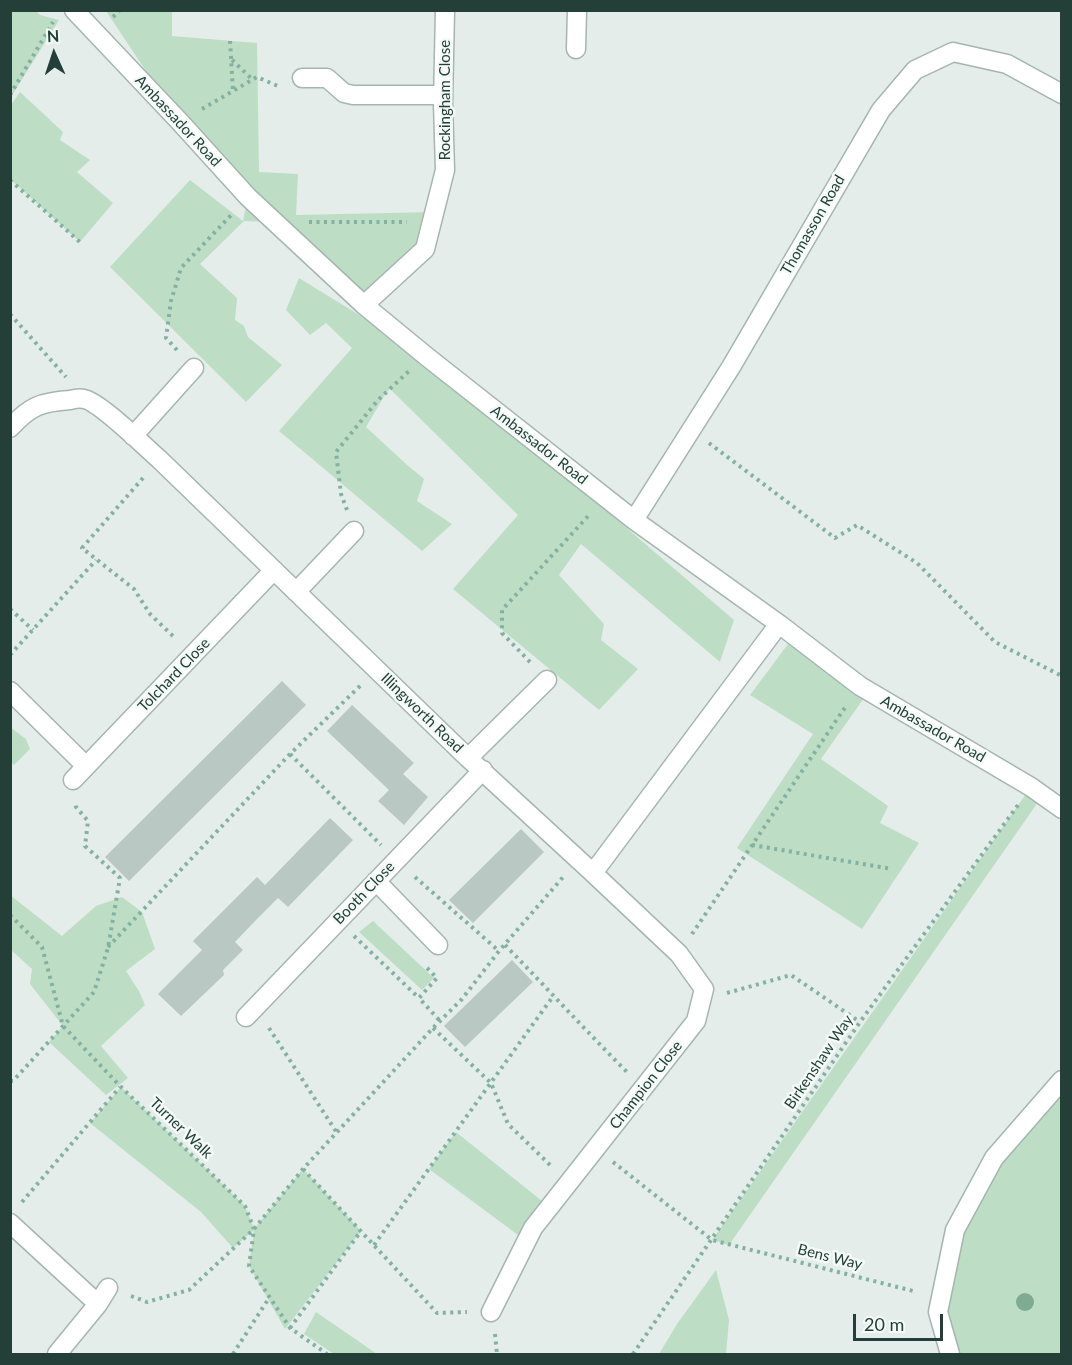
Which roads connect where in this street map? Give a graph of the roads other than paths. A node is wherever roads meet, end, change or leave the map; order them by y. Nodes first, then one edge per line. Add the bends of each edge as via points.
1 (74, 10) edge
2 (445, 10) edge
3 (577, 10) edge
4 (576, 49) dead end
5 (302, 78) dead end
6 (1062, 94) edge
7 (443, 95) junction
8 (364, 305) junction
9 (194, 368) road end
10 (10, 428) edge
11 (133, 436) junction
12 (634, 520) junction
13 (354, 531) road end
14 (274, 570) junction
15 (296, 592) junction
16 (779, 624) junction
17 (547, 680) road end
18 (10, 691) edge
19 (468, 758) junction
20 (86, 766) junction
21 (483, 770) junction
22 (73, 780) road end
23 (1062, 809) edge
24 (593, 873) junction
25 (376, 881) junction
26 (438, 945) dead end
27 (250, 1012) road end
28 (1062, 1080) edge
29 (14, 1216) edge
30 (108, 1288) road end
31 (98, 1304) junction
32 (491, 1312) road end
33 (57, 1354) edge
34 (950, 1354) edge

1 - 8 street, Ambassador Road via 248,197
2 - 7 street, Rockingham Close
3 - 4 street
5 - 7 street via 327,78 344,93 353,95
6 - 12 street, Thomasson Road via 1007,64 953,52 915,70 881,110 731,367
7 - 8 street, Rockingham Close via 445,170 425,249
8 - 12 street, Ambassador Road
9 - 11 street
10 - 11 street, Illingworth Road via 39,404 85,399
11 - 14 street, Illingworth Road
12 - 16 street, Ambassador Road
13 - 15 street
14 - 15 street, Illingworth Road
14 - 20 street, Tolchard Close
15 - 19 street, Illingworth Road
16 - 23 street, Ambassador Road via 860,686
16 - 24 street
17 - 19 street
18 - 20 street
19 - 21 street, Illingworth Road
20 - 22 street, Tolchard Close
21 - 24 street, Illingworth Road
21 - 25 street, Booth Close
24 - 32 street, Champion Close via 679,954 704,989 701,1002 696,1022 533,1228
25 - 26 street
25 - 27 street, Booth Close
28 - 34 street via 994,1158 955,1230 938,1312
29 - 31 street
30 - 31 street
31 - 33 street

